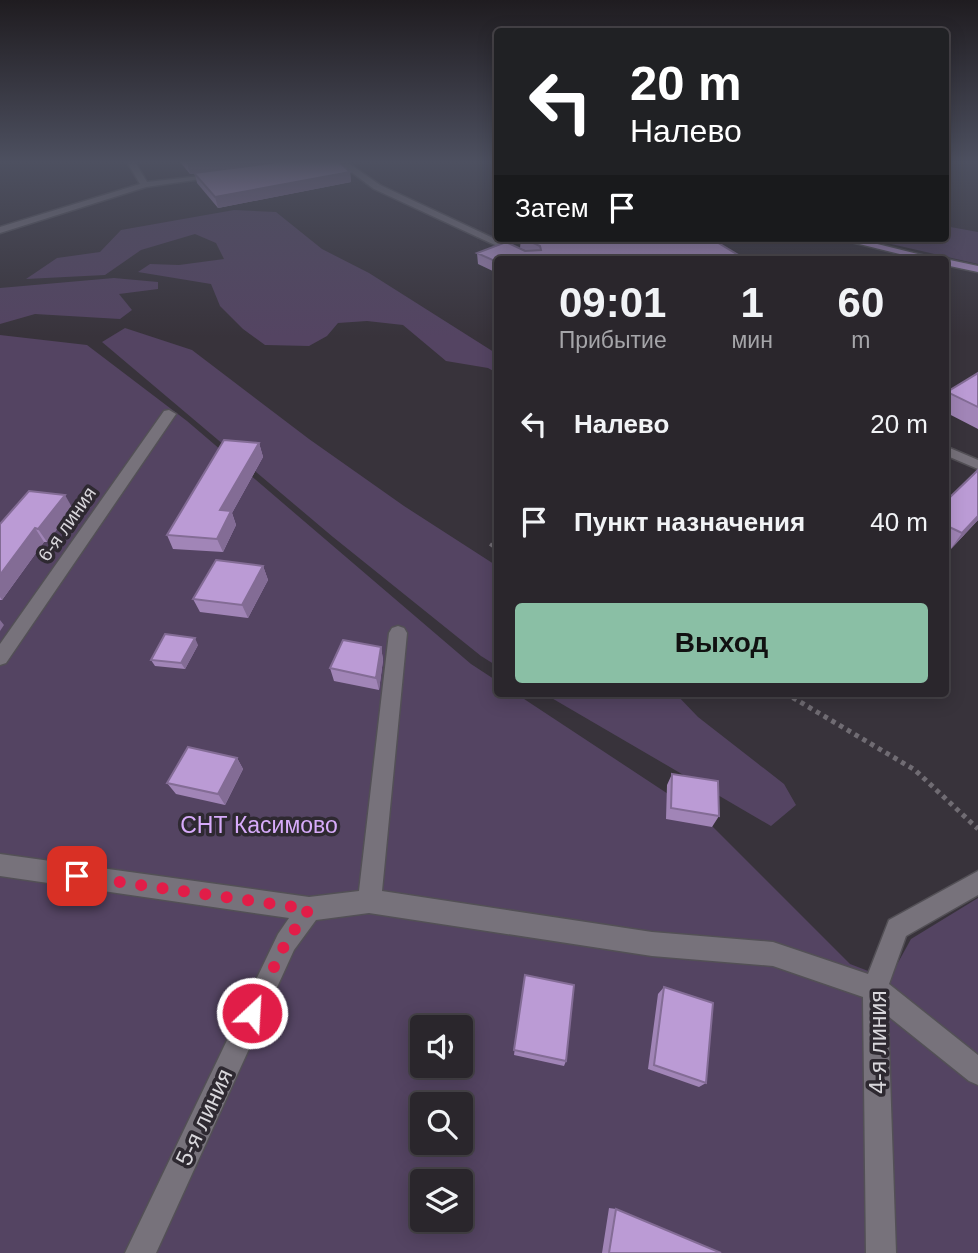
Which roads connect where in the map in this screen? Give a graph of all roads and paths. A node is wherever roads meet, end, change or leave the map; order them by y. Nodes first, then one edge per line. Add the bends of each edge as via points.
1 (31, 220) edge
2 (450, 220) edge
3 (0, 230) edge
4 (494, 241) edge
5 (496, 242) edge
6 (858, 242) edge
7 (526, 256) edge
8 (920, 256) edge
9 (949, 263) edge
10 (978, 269) edge
11 (169, 414) dead end
12 (949, 452) edge
13 (978, 465) edge
14 (490, 544) dead end
15 (494, 547) edge
16 (398, 633) dead end
17 (0, 658) edge
18 (792, 697) edge
19 (978, 829) edge
20 (0, 865) edge
21 (978, 882) edge
22 (369, 901) junction
23 (309, 909) junction
24 (875, 989) junction
25 (978, 1072) edge
26 (140, 1253) edge
27 (881, 1253) edge

1 - 3 street
2 - 4 street
5 - 7 street
6 - 8 main road
9 - 10 main road
11 - 17 street, 6-я линия
12 - 13 street
14 - 15 path
16 - 22 street
18 - 19 path via 915,770
20 - 23 street
21 - 24 street, 4-я линия via 897,928
22 - 23 street
22 - 24 street via 652,944 773,954
23 - 26 street, 5-я линия via 286,942
24 - 25 street
24 - 27 street, 4-я линия

